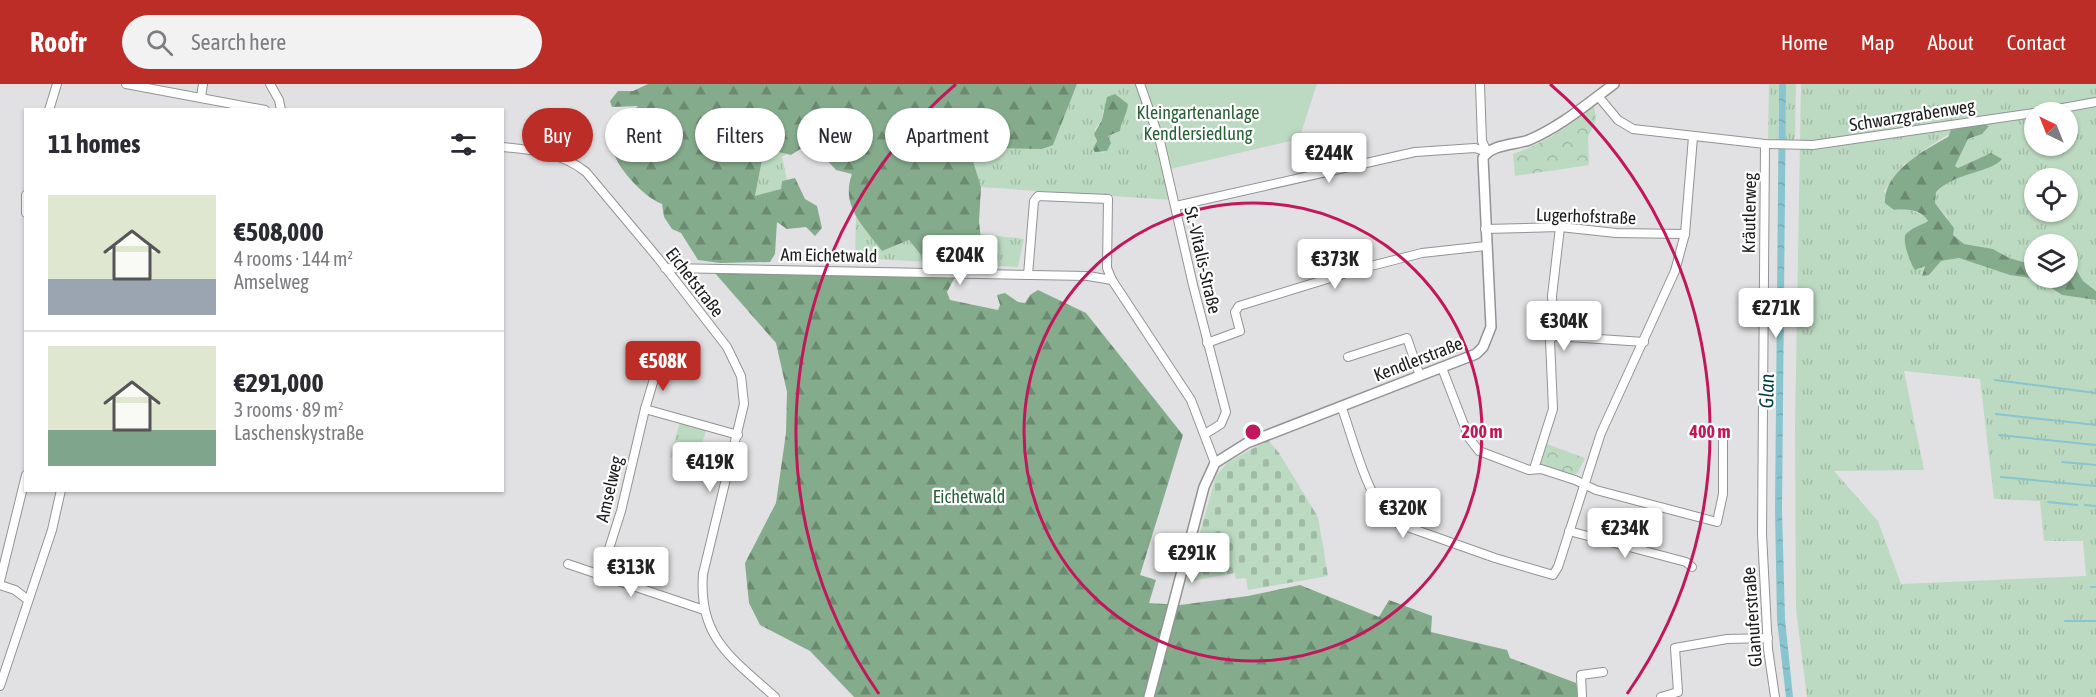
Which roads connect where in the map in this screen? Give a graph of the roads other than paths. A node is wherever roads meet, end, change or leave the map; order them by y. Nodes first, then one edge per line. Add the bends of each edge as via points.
1 (57, 84) edge
2 (126, 84) edge
3 (203, 84) edge
4 (270, 84) edge
5 (1140, 84) edge
6 (1480, 84) edge
7 (1614, 84) edge
8 (1598, 96) junction
9 (201, 97) junction
10 (2096, 102) edge
11 (2078, 105) edge
12 (50, 108) edge
13 (255, 108) edge
14 (281, 108) edge
15 (2024, 114) edge
16 (1693, 137) junction
17 (1767, 144) junction
18 (504, 147) edge
19 (1486, 152) junction
20 (1176, 206) junction
21 (1560, 227) junction
22 (1485, 229) junction
23 (1685, 234) junction
24 (1486, 246) junction
25 (665, 268) junction
26 (1028, 275) junction
27 (1112, 280) junction
28 (1554, 336) junction
29 (1644, 342) junction
30 (1207, 343) junction
31 (1348, 357) dead end
32 (1442, 368) junction
33 (657, 369) dead end
34 (1420, 376) junction
35 (1341, 406) junction
36 (645, 410) junction
37 (1723, 431) dead end
38 (1205, 434) junction
39 (738, 435) junction
40 (1215, 463) junction
41 (1534, 470) junction
42 (24, 483) edge
43 (1583, 484) junction
44 (61, 492) edge
45 (1569, 531) junction
46 (1762, 534) joint
47 (568, 564) dead end
48 (1692, 567) dead end
49 (600, 574) junction
50 (0, 583) edge
51 (28, 600) junction
52 (704, 610) junction
53 (1768, 638) junction
54 (1603, 672) dead end
55 (0, 686) edge
56 (775, 697) edge
57 (1149, 697) edge
58 (1582, 697) edge
59 (1661, 697) edge
60 (1775, 697) edge

1 - 12 street
2 - 9 street
3 - 9 street
4 - 14 street
5 - 20 street, St.-Vitalis-Straße via 1153,115
6 - 19 street, Kendlerstraße via 1482,141
7 - 8 street
8 - 16 street via 1618,120 1633,129
8 - 19 street via 1538,136
9 - 13 street
10 - 11 street
15 - 17 street, Schwarzgrabenweg via 1814,145
16 - 17 street
16 - 23 street
17 - 46 street, Kräutlerweg
18 - 25 street, Eichetstraße via 544,152 586,172
19 - 20 street via 1475,148 1415,152
19 - 22 street, Kendlerstraße via 1482,161
20 - 30 street, St.-Vitalis-Straße
21 - 22 street, Lugerhofstraße
21 - 23 street, Lugerhofstraße
21 - 28 street via 1552,296
22 - 24 street, Kendlerstraße
23 - 29 street via 1675,271
24 - 30 street via 1414,255 1239,306 1235,312 1240,331
24 - 32 street, Kendlerstraße via 1489,337 1476,354
25 - 26 street, Am Eichetwald
25 - 39 street, Eichetstraße via 727,347 741,376 744,404
26 - 27 street, Am Eichetwald
26 - 27 street via 1034,201 1038,196 1108,199 1107,268
27 - 38 street via 1191,400
28 - 29 street
28 - 41 street via 1550,340 1552,409
29 - 43 street via 1602,430
30 - 38 street, St.-Vitalis-Straße via 1226,414 1221,424
31 - 34 street via 1407,338
32 - 34 street, Kendlerstraße
32 - 41 street via 1476,449
33 - 36 street, Amselweg
34 - 35 street, Kendlerstraße
35 - 40 street, Kendlerstraße via 1259,437
35 - 45 street via 1375,497 1389,518 1399,524 1553,575
36 - 39 street
36 - 49 street, Amselweg via 621,511
37 - 43 street via 1723,494 1717,522
38 - 40 street
39 - 52 street, Eichetstraße via 703,574
40 - 57 street via 1204,487
41 - 43 street
42 - 50 street
43 - 45 street
44 - 51 street
45 - 48 street via 1686,562
46 - 53 street, Glanuferstraße
47 - 49 street
49 - 52 street
50 - 51 street
51 - 55 street
52 - 56 street, Eichetstraße via 721,648
53 - 59 street via 1727,639 1675,648 1678,692
53 - 60 street, Glanuferstraße
54 - 58 street via 1581,675

